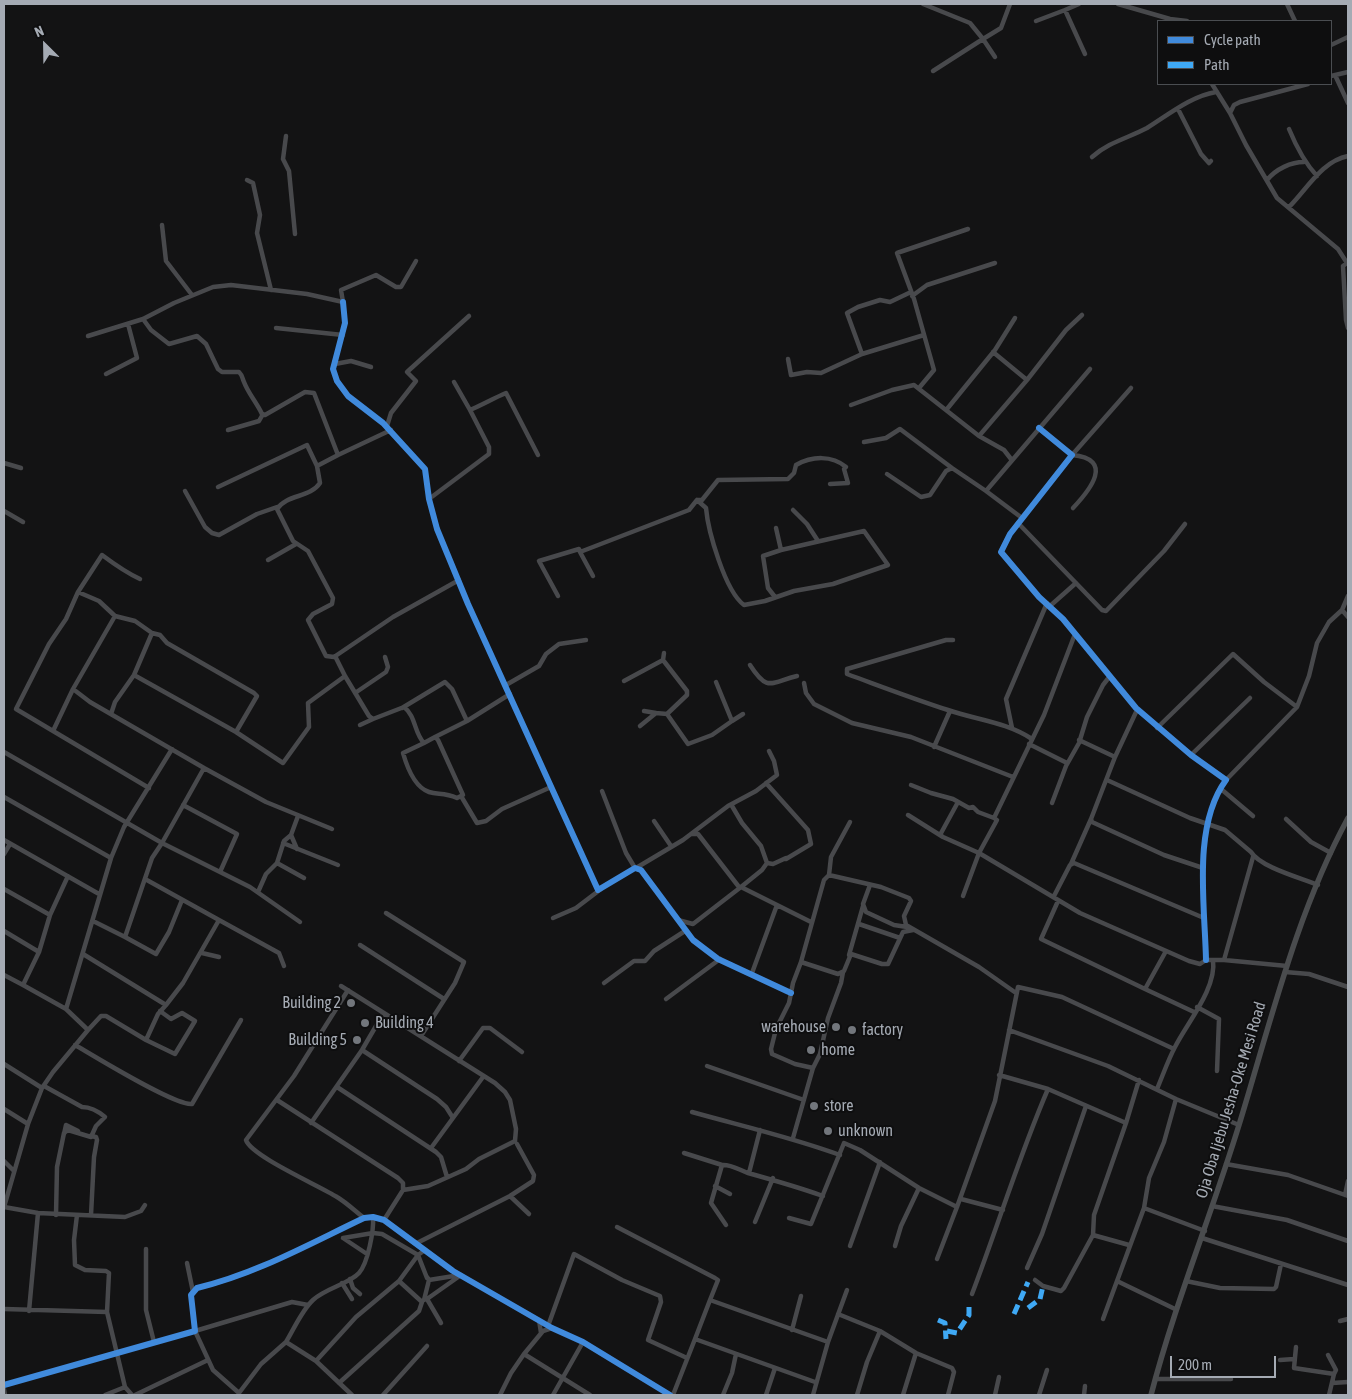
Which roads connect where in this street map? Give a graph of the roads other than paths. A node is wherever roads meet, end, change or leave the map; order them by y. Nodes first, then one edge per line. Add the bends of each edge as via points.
1 (923, 4) edge
2 (1010, 4) edge
3 (1079, 4) edge
4 (1118, 4) edge
5 (1287, 4) edge
6 (1065, 10) junction
7 (1179, 20) edge
8 (1295, 20) edge
9 (1036, 21) dead end
10 (1348, 38) edge
11 (983, 39) junction
12 (1332, 44) edge
13 (1085, 54) dead end
14 (995, 57) dead end
15 (933, 71) dead end
16 (1348, 72) edge
17 (1333, 76) edge
18 (1212, 85) edge
19 (1304, 85) edge
20 (1216, 92) junction
21 (1348, 103) edge
22 (1178, 109) junction
23 (1230, 113) junction
24 (1289, 129) dead end
25 (286, 136) dead end
26 (1092, 156) dead end
27 (1348, 156) edge
28 (1211, 161) dead end
29 (1304, 162) junction
30 (1317, 176) junction
31 (247, 180) dead end
32 (1267, 180) junction
33 (1289, 207) junction
34 (162, 225) dead end
35 (968, 229) dead end
36 (295, 234) dead end
37 (416, 260) dead end
38 (995, 264) dead end
39 (271, 290) junction
40 (912, 294) junction
41 (192, 295) junction
42 (343, 302) junction
43 (1082, 315) dead end
44 (469, 316) dead end
45 (1015, 318) dead end
46 (143, 319) junction
47 (128, 324) junction
48 (276, 328) dead end
49 (1348, 328) edge
50 (924, 334) junction
51 (88, 336) dead end
52 (343, 336) junction
53 (993, 352) junction
54 (862, 354) junction
55 (788, 359) dead end
56 (335, 364) junction
57 (371, 367) dead end
58 (1090, 369) dead end
59 (106, 374) dead end
60 (1027, 380) junction
61 (454, 382) dead end
62 (919, 388) junction
63 (1130, 388) dead end
64 (851, 405) dead end
65 (947, 408) junction
66 (470, 410) junction
67 (263, 414) junction
68 (389, 428) junction
69 (1039, 428) junction
70 (228, 430) dead end
71 (979, 436) junction
72 (864, 442) dead end
73 (338, 454) junction
74 (538, 455) dead end
75 (1072, 456) junction
76 (1011, 459) junction
77 (4, 463) edge
78 (317, 466) junction
79 (21, 468) dead end
80 (952, 468) junction
81 (887, 474) dead end
82 (830, 484) dead end
83 (218, 487) dead end
84 (185, 491) dead end
85 (986, 491) junction
86 (429, 499) junction
87 (697, 500) junction
88 (277, 507) junction
89 (1073, 508) dead end
90 (793, 510) dead end
91 (4, 511) edge
92 (1022, 518) junction
93 (23, 522) dead end
94 (1018, 523) junction
95 (1185, 524) dead end
96 (776, 528) dead end
97 (818, 540) junction
98 (296, 544) junction
99 (781, 550) junction
100 (580, 552) junction
101 (268, 560) dead end
102 (593, 576) dead end
103 (140, 579) dead end
104 (459, 580) junction
105 (1076, 583) junction
106 (78, 592) junction
107 (558, 596) dead end
108 (1348, 596) edge
109 (775, 597) junction
110 (1048, 604) junction
111 (1342, 610) junction
112 (115, 616) junction
113 (1348, 617) edge
114 (152, 633) junction
115 (1075, 634) junction
116 (586, 640) dead end
117 (953, 640) dead end
118 (664, 653) dead end
119 (335, 656) junction
120 (385, 657) dead end
121 (663, 660) junction
122 (750, 665) dead end
123 (134, 675) junction
124 (345, 676) junction
125 (797, 676) dead end
126 (1110, 676) junction
127 (624, 681) dead end
128 (716, 682) dead end
129 (804, 683) dead end
130 (506, 685) junction
131 (73, 689) junction
132 (355, 694) junction
133 (510, 694) junction
134 (1250, 698) dead end
135 (1297, 707) junction
136 (402, 708) junction
137 (1138, 710) junction
138 (644, 711) dead end
139 (950, 711) junction
140 (111, 714) junction
141 (656, 714) junction
142 (667, 714) junction
143 (743, 714) dead end
144 (373, 720) junction
145 (467, 721) junction
146 (732, 721) junction
147 (360, 725) dead end
148 (640, 726) dead end
149 (1012, 728) junction
150 (1157, 728) junction
151 (53, 731) junction
152 (236, 732) junction
153 (435, 737) junction
154 (1032, 738) junction
155 (1079, 740) junction
156 (424, 743) junction
157 (1029, 744) junction
158 (934, 746) junction
159 (172, 750) junction
160 (769, 751) dead end
161 (5, 755) edge
162 (1191, 755) junction
163 (1115, 757) junction
164 (1067, 763) junction
165 (204, 768) junction
166 (1013, 777) junction
167 (1107, 780) junction
168 (1226, 780) junction
169 (766, 783) junction
170 (911, 785) dead end
171 (551, 787) junction
172 (149, 788) junction
173 (1221, 789) junction
174 (602, 791) dead end
175 (461, 796) junction
176 (4, 797) edge
177 (958, 802) junction
178 (1052, 803) dead end
179 (183, 805) junction
180 (732, 806) junction
181 (908, 815) dead end
182 (298, 816) junction
183 (1253, 816) dead end
184 (994, 818) junction
185 (1348, 818) edge
186 (1090, 819) junction
187 (1286, 819) dead end
188 (654, 821) dead end
189 (128, 822) junction
190 (850, 822) dead end
191 (1207, 824) junction
192 (332, 829) dead end
193 (937, 833) junction
194 (689, 834) junction
195 (291, 835) junction
196 (4, 840) edge
197 (162, 843) junction
198 (283, 843) junction
199 (10, 844) junction
200 (671, 846) junction
201 (296, 849) junction
202 (979, 853) junction
203 (4, 854) edge
204 (1331, 854) junction
205 (1253, 857) junction
206 (111, 858) junction
207 (276, 863) junction
208 (768, 863) junction
209 (1071, 864) junction
210 (338, 865) dead end
211 (635, 868) junction
212 (1203, 868) junction
213 (220, 872) junction
214 (829, 875) junction
215 (68, 876) junction
216 (145, 878) junction
217 (304, 878) dead end
218 (870, 885) junction
219 (1318, 885) junction
220 (740, 887) junction
221 (4, 889) edge
222 (601, 889) junction
223 (258, 892) junction
224 (99, 894) junction
225 (963, 896) dead end
226 (1054, 896) junction
227 (182, 900) junction
228 (1058, 901) junction
229 (778, 905) junction
230 (863, 905) junction
231 (386, 913) dead end
232 (50, 915) junction
233 (553, 918) dead end
234 (1204, 918) junction
235 (219, 920) junction
236 (678, 920) junction
237 (93, 921) junction
238 (300, 922) dead end
239 (811, 922) junction
240 (693, 924) junction
241 (859, 924) junction
242 (912, 929) junction
243 (4, 931) edge
244 (686, 933) junction
245 (124, 937) junction
246 (900, 938) junction
247 (360, 945) dead end
248 (1166, 950) junction
249 (40, 952) junction
250 (202, 953) junction
251 (83, 954) junction
252 (850, 955) junction
253 (219, 957) dead end
254 (720, 959) junction
255 (1206, 960) junction
256 (1213, 960) junction
257 (1224, 960) junction
258 (801, 962) junction
259 (284, 966) dead end
260 (1286, 969) junction
261 (843, 972) junction
262 (752, 973) junction
263 (4, 975) edge
264 (604, 983) dead end
265 (23, 985) junction
266 (341, 986) dead end
267 (1348, 987) edge
268 (1145, 989) junction
269 (348, 990) junction
270 (1016, 993) junction
271 (791, 994) junction
272 (444, 999) junction
273 (666, 999) dead end
274 (166, 1005) junction
275 (1197, 1007) junction
276 (66, 1009) junction
277 (160, 1010) junction
278 (1194, 1012) junction
279 (382, 1014) junction
280 (242, 1020) dead end
281 (88, 1030) junction
282 (1008, 1030) junction
283 (421, 1036) junction
284 (146, 1040) junction
285 (75, 1045) junction
286 (1174, 1049) junction
287 (362, 1050) junction
288 (522, 1052) dead end
289 (459, 1061) junction
290 (4, 1064) edge
291 (707, 1066) dead end
292 (813, 1068) junction
293 (1217, 1071) dead end
294 (999, 1075) junction
295 (483, 1077) junction
296 (1139, 1080) junction
297 (43, 1087) junction
298 (337, 1087) junction
299 (1048, 1089) junction
300 (1157, 1090) junction
301 (1176, 1099) junction
302 (277, 1100) junction
303 (804, 1100) junction
304 (1086, 1106) junction
305 (4, 1110) edge
306 (692, 1112) dead end
307 (452, 1118) junction
308 (311, 1123) junction
309 (1126, 1123) junction
310 (28, 1124) junction
311 (1239, 1125) junction
312 (760, 1130) junction
313 (91, 1136) junction
314 (793, 1138) junction
315 (517, 1144) dead end
316 (431, 1148) junction
317 (684, 1153) dead end
318 (840, 1155) junction
319 (4, 1161) edge
320 (880, 1162) junction
321 (1226, 1164) junction
322 (722, 1165) junction
323 (14, 1171) junction
324 (749, 1173) junction
325 (448, 1177) junction
326 (773, 1178) junction
327 (1348, 1181) edge
328 (715, 1186) junction
329 (919, 1188) junction
330 (403, 1190) junction
331 (730, 1194) dead end
332 (1347, 1195) edge
333 (510, 1196) junction
334 (823, 1196) junction
335 (961, 1199) junction
336 (145, 1205) dead end
337 (1212, 1206) junction
338 (4, 1207) edge
339 (957, 1207) junction
340 (1144, 1208) junction
341 (1003, 1210) junction
342 (38, 1213) junction
343 (530, 1214) dead end
344 (56, 1215) junction
345 (77, 1215) junction
346 (91, 1215) junction
347 (373, 1217) junction
348 (364, 1218) junction
349 (789, 1218) dead end
350 (384, 1220) junction
351 (755, 1222) dead end
352 (726, 1224) dead end
353 (617, 1227) dead end
354 (1205, 1231) junction
355 (373, 1233) junction
356 (1093, 1235) junction
357 (1202, 1238) junction
358 (1348, 1241) edge
359 (417, 1243) junction
360 (1130, 1245) junction
361 (850, 1246) dead end
362 (895, 1246) dead end
363 (146, 1249) dead end
364 (425, 1250) junction
365 (367, 1254) junction
366 (418, 1255) junction
367 (938, 1259) dead end
368 (187, 1263) dead end
369 (1282, 1264) junction
370 (1027, 1268) dead end
371 (461, 1275) junction
372 (428, 1278) junction
373 (350, 1279) junction
374 (1035, 1280) dead end
375 (1117, 1281) junction
376 (1186, 1281) junction
377 (399, 1282) junction
378 (342, 1283) junction
379 (1348, 1285) edge
380 (846, 1290) dead end
381 (193, 1292) junction
382 (360, 1294) dead end
383 (972, 1294) dead end
384 (801, 1296) dead end
385 (352, 1299) dead end
386 (710, 1300) junction
387 (422, 1302) junction
388 (308, 1305) junction
389 (1175, 1308) junction
390 (4, 1309) edge
391 (29, 1311) junction
392 (107, 1312) junction
393 (838, 1314) junction
394 (1104, 1319) dead end
395 (539, 1320) junction
396 (1348, 1320) edge
397 (1340, 1321) dead end
398 (441, 1323) dead end
399 (550, 1327) junction
400 (792, 1330) junction
401 (195, 1331) junction
402 (880, 1331) junction
403 (541, 1333) junction
404 (695, 1339) junction
405 (154, 1342) junction
406 (286, 1342) junction
407 (583, 1342) junction
408 (828, 1342) junction
409 (427, 1346) dead end
410 (1296, 1347) dead end
411 (116, 1352) junction
412 (916, 1353) junction
413 (524, 1354) junction
414 (736, 1354) junction
415 (1328, 1355) dead end
416 (686, 1358) junction
417 (208, 1360) junction
418 (1280, 1360) dead end
419 (1294, 1360) junction
420 (316, 1361) junction
421 (775, 1368) junction
422 (1047, 1370) dead end
423 (1334, 1374) junction
424 (999, 1377) dead end
425 (1156, 1379) junction
426 (1231, 1379) dead end
427 (563, 1380) junction
428 (815, 1382) junction
429 (1348, 1382) edge
430 (340, 1383) junction
431 (1332, 1383) junction
432 (4, 1385) edge
433 (1085, 1386) dead end
434 (125, 1387) junction
435 (4, 1389) edge
436 (239, 1393) edge
437 (5, 1395) edge
438 (105, 1395) edge
439 (134, 1395) edge
440 (232, 1395) edge
441 (352, 1395) edge
442 (383, 1395) edge
443 (500, 1395) edge
444 (555, 1395) edge
445 (590, 1395) edge
446 (672, 1395) edge
447 (723, 1395) edge
448 (766, 1395) edge
449 (813, 1395) edge
450 (857, 1395) edge
451 (903, 1395) edge
452 (948, 1395) edge
453 (995, 1395) edge
454 (1040, 1395) edge
455 (1084, 1395) edge
456 (1151, 1395) edge
457 (1329, 1395) edge

1 - 11 street via 970,23
2 - 11 street via 1002,28
3 - 6 street
4 - 7 street
5 - 8 street
6 - 9 street
6 - 13 street
10 - 12 street
11 - 14 street
11 - 15 street
16 - 17 street
17 - 21 street
18 - 20 street
19 - 23 street via 1240,102
20 - 22 street via 1206,93
20 - 23 street
22 - 26 street via 1136,134 1110,143
22 - 28 street via 1201,154 1209,163
23 - 32 street
24 - 29 street
25 - 36 street via 283,159 288,171
27 - 30 street via 1339,158
29 - 30 street
29 - 32 street via 1294,162
30 - 33 street
31 - 39 street via 253,183 256,192 260,215 257,233
32 - 33 street via 1277,198
33 - 49 street via 1338,249 1347,263 1343,266 1343,277
34 - 41 street via 166,261
35 - 40 street via 897,253
37 - 42 street via 401,287 376,275 341,290
38 - 40 street via 927,285
39 - 41 street via 231,285 213,287
39 - 42 street
40 - 50 street
40 - 54 street via 890,302 880,300 847,313
41 - 46 street
42 - 52 street via 346,315
43 - 60 street via 1066,330
44 - 68 street via 407,372 416,381 391,413
45 - 53 street
46 - 47 street
46 - 67 street via 169,344 197,336 204,341 222,372 239,372 243,376
47 - 51 street
47 - 59 street via 137,358
48 - 52 street
50 - 54 street
50 - 62 street via 934,370
52 - 56 street
53 - 60 street
53 - 65 street
54 - 55 street via 821,373 791,375
56 - 57 street via 352,361
56 - 68 street via 334,375 340,387
58 - 69 street
60 - 71 street
61 - 66 street
62 - 64 street via 908,385
62 - 65 street
63 - 75 street
65 - 71 street
66 - 74 street via 506,393
66 - 86 street via 489,447 489,454
67 - 70 street via 259,420
67 - 73 street via 305,392 314,393
68 - 73 street
68 - 86 street via 425,469
69 - 75 street
69 - 76 street
71 - 76 street via 1004,450
72 - 80 street via 886,438 900,429
73 - 78 street
75 - 89 street via 1085,457 1094,464 1096,472 1090,490
75 - 92 street
76 - 85 street
77 - 79 street
78 - 83 street via 307,445
78 - 88 street via 318,486 312,492
80 - 81 street via 946,471 933,492 924,497
80 - 85 street
82 - 87 street via 848,483 846,467 838,460 816,458 796,465 794,474 788,479 718,480 702,500
84 - 88 street via 205,527 219,535
85 - 92 street
86 - 104 street via 437,529
87 - 100 street via 689,510
87 - 109 street via 706,508 715,550 726,579 744,605
88 - 98 street
90 - 97 street
91 - 93 street
92 - 94 street
94 - 105 street
94 - 110 street via 1001,552
95 - 105 street via 1164,552 1109,610 1102,610
96 - 99 street
97 - 99 street
97 - 109 street via 864,530 888,565 833,584
98 - 101 street
98 - 119 street via 308,551 333,598 332,604 308,620 326,656
99 - 109 street via 763,556 768,588
100 - 102 street
100 - 107 street via 579,549 539,562
103 - 106 street via 102,555
104 - 119 street via 377,627
104 - 130 street
105 - 110 street
106 - 112 street via 100,601
106 - 151 street via 16,707
108 - 111 street
110 - 115 street
110 - 149 street via 1006,700
111 - 113 street
111 - 135 street via 1329,622 1317,643
112 - 114 street via 135,621
112 - 131 street
114 - 123 street
114 - 152 street via 256,694
115 - 126 street
115 - 154 street
116 - 130 street via 559,644 546,654 539,666
117 - 139 street via 847,668 847,674
118 - 121 street
119 - 124 street
120 - 132 street via 386,672
121 - 127 street
121 - 142 street via 687,690 687,695
122 - 125 street via 764,682 773,685
123 - 140 street via 115,702
123 - 152 street
124 - 132 street
124 - 152 street via 308,703 309,727 283,763
126 - 137 street
126 - 155 street via 1095,700
128 - 146 street
129 - 158 street via 811,700 823,709 864,727 893,731
130 - 133 street
131 - 140 street
131 - 151 street
132 - 144 street
133 - 145 street
133 - 171 street
134 - 162 street
135 - 150 street via 1233,654
135 - 168 street
136 - 144 street
136 - 145 street via 445,682 452,688
136 - 156 street via 409,711
137 - 150 street
137 - 163 street
138 - 141 street
139 - 149 street
139 - 158 street
140 - 159 street
141 - 142 street
141 - 148 street
142 - 146 street via 688,744 712,735
143 - 146 street
144 - 147 street
145 - 153 street
149 - 154 street
150 - 162 street
151 - 172 street
153 - 156 street
153 - 175 street
154 - 157 street
155 - 163 street
155 - 164 street
156 - 175 street via 403,753 418,786 431,793
157 - 164 street
157 - 166 street
158 - 166 street
159 - 165 street
159 - 172 street
160 - 169 street via 777,774
161 - 189 street
162 - 168 street
163 - 167 street
164 - 178 street
165 - 179 street
165 - 182 street
166 - 184 street
167 - 186 street
167 - 191 street
168 - 173 street
169 - 180 street
169 - 208 street via 808,830 811,844 787,858
170 - 177 street
171 - 175 street via 502,809 486,822 477,823
171 - 222 street via 592,878 598,890
172 - 189 street
173 - 183 street
173 - 191 street
174 - 211 street
176 - 206 street
177 - 184 street
177 - 193 street via 942,835
179 - 197 street
179 - 213 street via 237,834
180 - 194 street
180 - 208 street via 761,846
181 - 193 street
182 - 192 street
182 - 195 street
184 - 202 street via 996,820
185 - 204 main road, Oja Oba Ijebu Jesha-Oke Mesi Road
186 - 209 street
186 - 212 street via 1164,855
187 - 204 street via 1311,842
188 - 200 street
189 - 197 street
189 - 206 street
190 - 214 street via 831,857
191 - 205 street via 1225,830
191 - 212 street
193 - 202 street
194 - 200 street
194 - 220 street via 698,834
195 - 198 street
195 - 201 street
196 - 199 street
197 - 213 street
197 - 216 street
198 - 201 street
198 - 207 street
199 - 203 street
199 - 215 street
200 - 211 street
201 - 210 street
202 - 225 street
202 - 226 street
204 - 219 main road, Oja Oba Ijebu Jesha-Oke Mesi Road
205 - 219 street
205 - 257 street
206 - 224 street
207 - 217 street
207 - 223 street via 266,874
208 - 220 street
209 - 226 street
209 - 234 street
211 - 222 street
211 - 236 street via 641,870
212 - 234 street
213 - 223 street
214 - 218 street
214 - 239 street via 825,877
215 - 224 street
215 - 232 street
216 - 227 street
216 - 245 street
218 - 230 street
218 - 242 street via 909,898 911,901 904,919
219 - 260 main road, Oja Oba Ijebu Jesha-Oke Mesi Road
220 - 229 street
220 - 240 street
221 - 232 street
222 - 233 street via 576,908
223 - 238 street
224 - 237 street
226 - 228 street
227 - 235 street
227 - 245 street via 156,954
228 - 248 street
228 - 268 street via 1040,939
229 - 239 street
229 - 262 street
230 - 241 street
230 - 242 street via 870,915
231 - 272 street via 464,961
232 - 249 street
234 - 255 street
235 - 250 street
235 - 259 street via 279,953
236 - 240 street
236 - 244 street
237 - 245 street
237 - 251 street
239 - 258 street
240 - 244 street
241 - 246 street
241 - 252 street
242 - 246 street
242 - 270 street
243 - 249 street
244 - 254 street
244 - 264 street via 645,961 634,961
246 - 252 street via 888,964
247 - 272 street
248 - 255 street via 1195,963
248 - 268 street
249 - 265 street
250 - 253 street
250 - 274 street
251 - 274 street
251 - 276 street
252 - 261 street
254 - 262 street
254 - 273 street
255 - 256 street
256 - 257 street
256 - 275 street via 1214,974
257 - 260 street
258 - 261 street via 838,974
258 - 271 street
260 - 267 street
260 - 311 main road, Oja Oba Ijebu Jesha-Oke Mesi Road
261 - 292 street via 820,1054
262 - 271 street
263 - 265 street
265 - 276 street
266 - 269 street
268 - 278 street
269 - 279 street
269 - 302 street
270 - 282 street
270 - 286 street via 1018,987 1062,997
271 - 292 street via 776,1029 771,1052 795,1064
272 - 283 street
274 - 277 street
275 - 278 street
275 - 293 street via 1219,1019
276 - 281 street
277 - 284 street
277 - 284 street via 173,1019 182,1013 196,1021 175,1054
278 - 286 street
279 - 283 street
279 - 287 street
280 - 285 street via 192,1104 188,1105 141,1083
281 - 284 street via 101,1016 106,1016
281 - 285 street
282 - 294 street
282 - 296 street via 1076,1053
283 - 289 street
285 - 297 street
286 - 300 street
287 - 298 street
287 - 307 street via 437,1098
288 - 289 street via 490,1028 483,1028
289 - 295 street
290 - 297 street
291 - 303 street
292 - 303 street
294 - 299 street
294 - 335 street via 995,1101
295 - 307 street
295 - 325 street via 505,1092 510,1100 515,1141
296 - 300 street
296 - 309 street
297 - 310 street
297 - 313 street via 105,1117
298 - 308 street
298 - 316 street
299 - 304 street
299 - 341 street
300 - 301 street
301 - 311 street
301 - 340 street via 1164,1142 1149,1178
302 - 308 street
302 - 348 street via 246,1140 248,1144 337,1197
303 - 314 street
304 - 309 street
304 - 370 street
305 - 310 street
306 - 312 street
307 - 316 street
308 - 330 street via 398,1178 403,1183
309 - 356 street via 1094,1215
310 - 323 street
311 - 321 main road, Oja Oba Ijebu Jesha-Oke Mesi Road
312 - 314 street
312 - 324 street
313 - 344 street via 68,1130 64,1134 57,1167
313 - 346 street via 97,1140
314 - 318 street
315 - 333 street via 534,1175 534,1181
316 - 325 street via 441,1157
317 - 322 street
318 - 320 street via 844,1143
318 - 334 street
319 - 323 street
320 - 329 street
320 - 361 street
321 - 332 street via 1288,1175
321 - 337 main road, Oja Oba Ijebu Jesha-Oke Mesi Road
322 - 324 street via 728,1164
322 - 328 street
323 - 338 street
324 - 326 street
325 - 330 street via 428,1186
326 - 334 street
326 - 351 street
327 - 332 street
328 - 331 street
328 - 352 street via 711,1202
329 - 339 street
329 - 362 street
330 - 350 street
333 - 343 street
333 - 359 street
334 - 349 street via 811,1224
335 - 339 street
335 - 341 street
336 - 346 street via 136,1214 125,1218
337 - 354 main road, Oja Oba Ijebu Jesha-Oke Mesi Road
337 - 358 street via 1287,1220
338 - 342 street
339 - 367 street
340 - 354 street
340 - 360 street
341 - 383 street
342 - 344 street
342 - 391 street
344 - 345 street
345 - 346 street
345 - 392 street via 75,1266 109,1273
347 - 348 street
347 - 350 street
347 - 355 street
348 - 381 street via 301,1250
350 - 359 street
353 - 386 street via 718,1280
354 - 357 main road, Oja Oba Ijebu Jesha-Oke Mesi Road
355 - 365 street
355 - 365 street via 343,1238
355 - 366 street
356 - 360 street
356 - 374 street via 1062,1291 1043,1286
357 - 369 street
357 - 376 main road, Oja Oba Ijebu Jesha-Oke Mesi Road
359 - 364 street
360 - 375 street
363 - 405 street via 146,1310
364 - 366 street
364 - 371 street
365 - 373 street via 359,1273
366 - 372 street
366 - 377 street
368 - 381 street
369 - 376 street via 1274,1289 1220,1288
369 - 379 street
371 - 372 street
371 - 395 street
371 - 398 street via 426,1299
372 - 387 street
373 - 378 street
373 - 382 street
375 - 389 street
375 - 394 street
376 - 389 main road, Oja Oba Ijebu Jesha-Oke Mesi Road
377 - 387 street
377 - 420 street via 356,1317
378 - 385 street
378 - 388 street via 323,1291
380 - 393 street
381 - 401 street
384 - 400 street
386 - 400 street
386 - 404 street
387 - 430 street via 420,1311
388 - 401 street via 292,1302
388 - 406 street
389 - 425 main road, Oja Oba Ijebu Jesha-Oke Mesi Road
390 - 391 street
391 - 392 street
392 - 411 street
393 - 402 street
393 - 408 street
395 - 399 street
395 - 403 street
396 - 397 street
399 - 403 street
399 - 407 street
399 - 416 street via 574,1254 622,1280 659,1295 661,1300 648,1340
400 - 408 street
401 - 405 street
401 - 417 street
402 - 412 street
402 - 450 street
403 - 413 street
404 - 414 street
404 - 416 street
405 - 411 street
406 - 420 street
406 - 436 street via 261,1364
407 - 427 street
407 - 446 street
408 - 428 street
409 - 442 street
410 - 419 street
411 - 432 street
411 - 434 street
412 - 451 street
412 - 452 street via 953,1370
413 - 427 street
413 - 443 street
414 - 421 street
414 - 447 street
415 - 423 street via 1336,1370
416 - 446 street
417 - 436 street via 213,1370
417 - 439 street
418 - 419 street
419 - 423 street via 1294,1368
420 - 430 street
421 - 428 street
421 - 448 street
422 - 454 street
423 - 431 street
424 - 453 street
425 - 426 street
425 - 456 main road, Oja Oba Ijebu Jesha-Oke Mesi Road
427 - 444 street
427 - 445 street
428 - 449 street
429 - 431 street
430 - 441 street
431 - 457 street
433 - 455 street
434 - 438 street
434 - 439 street
435 - 437 street
436 - 440 street

